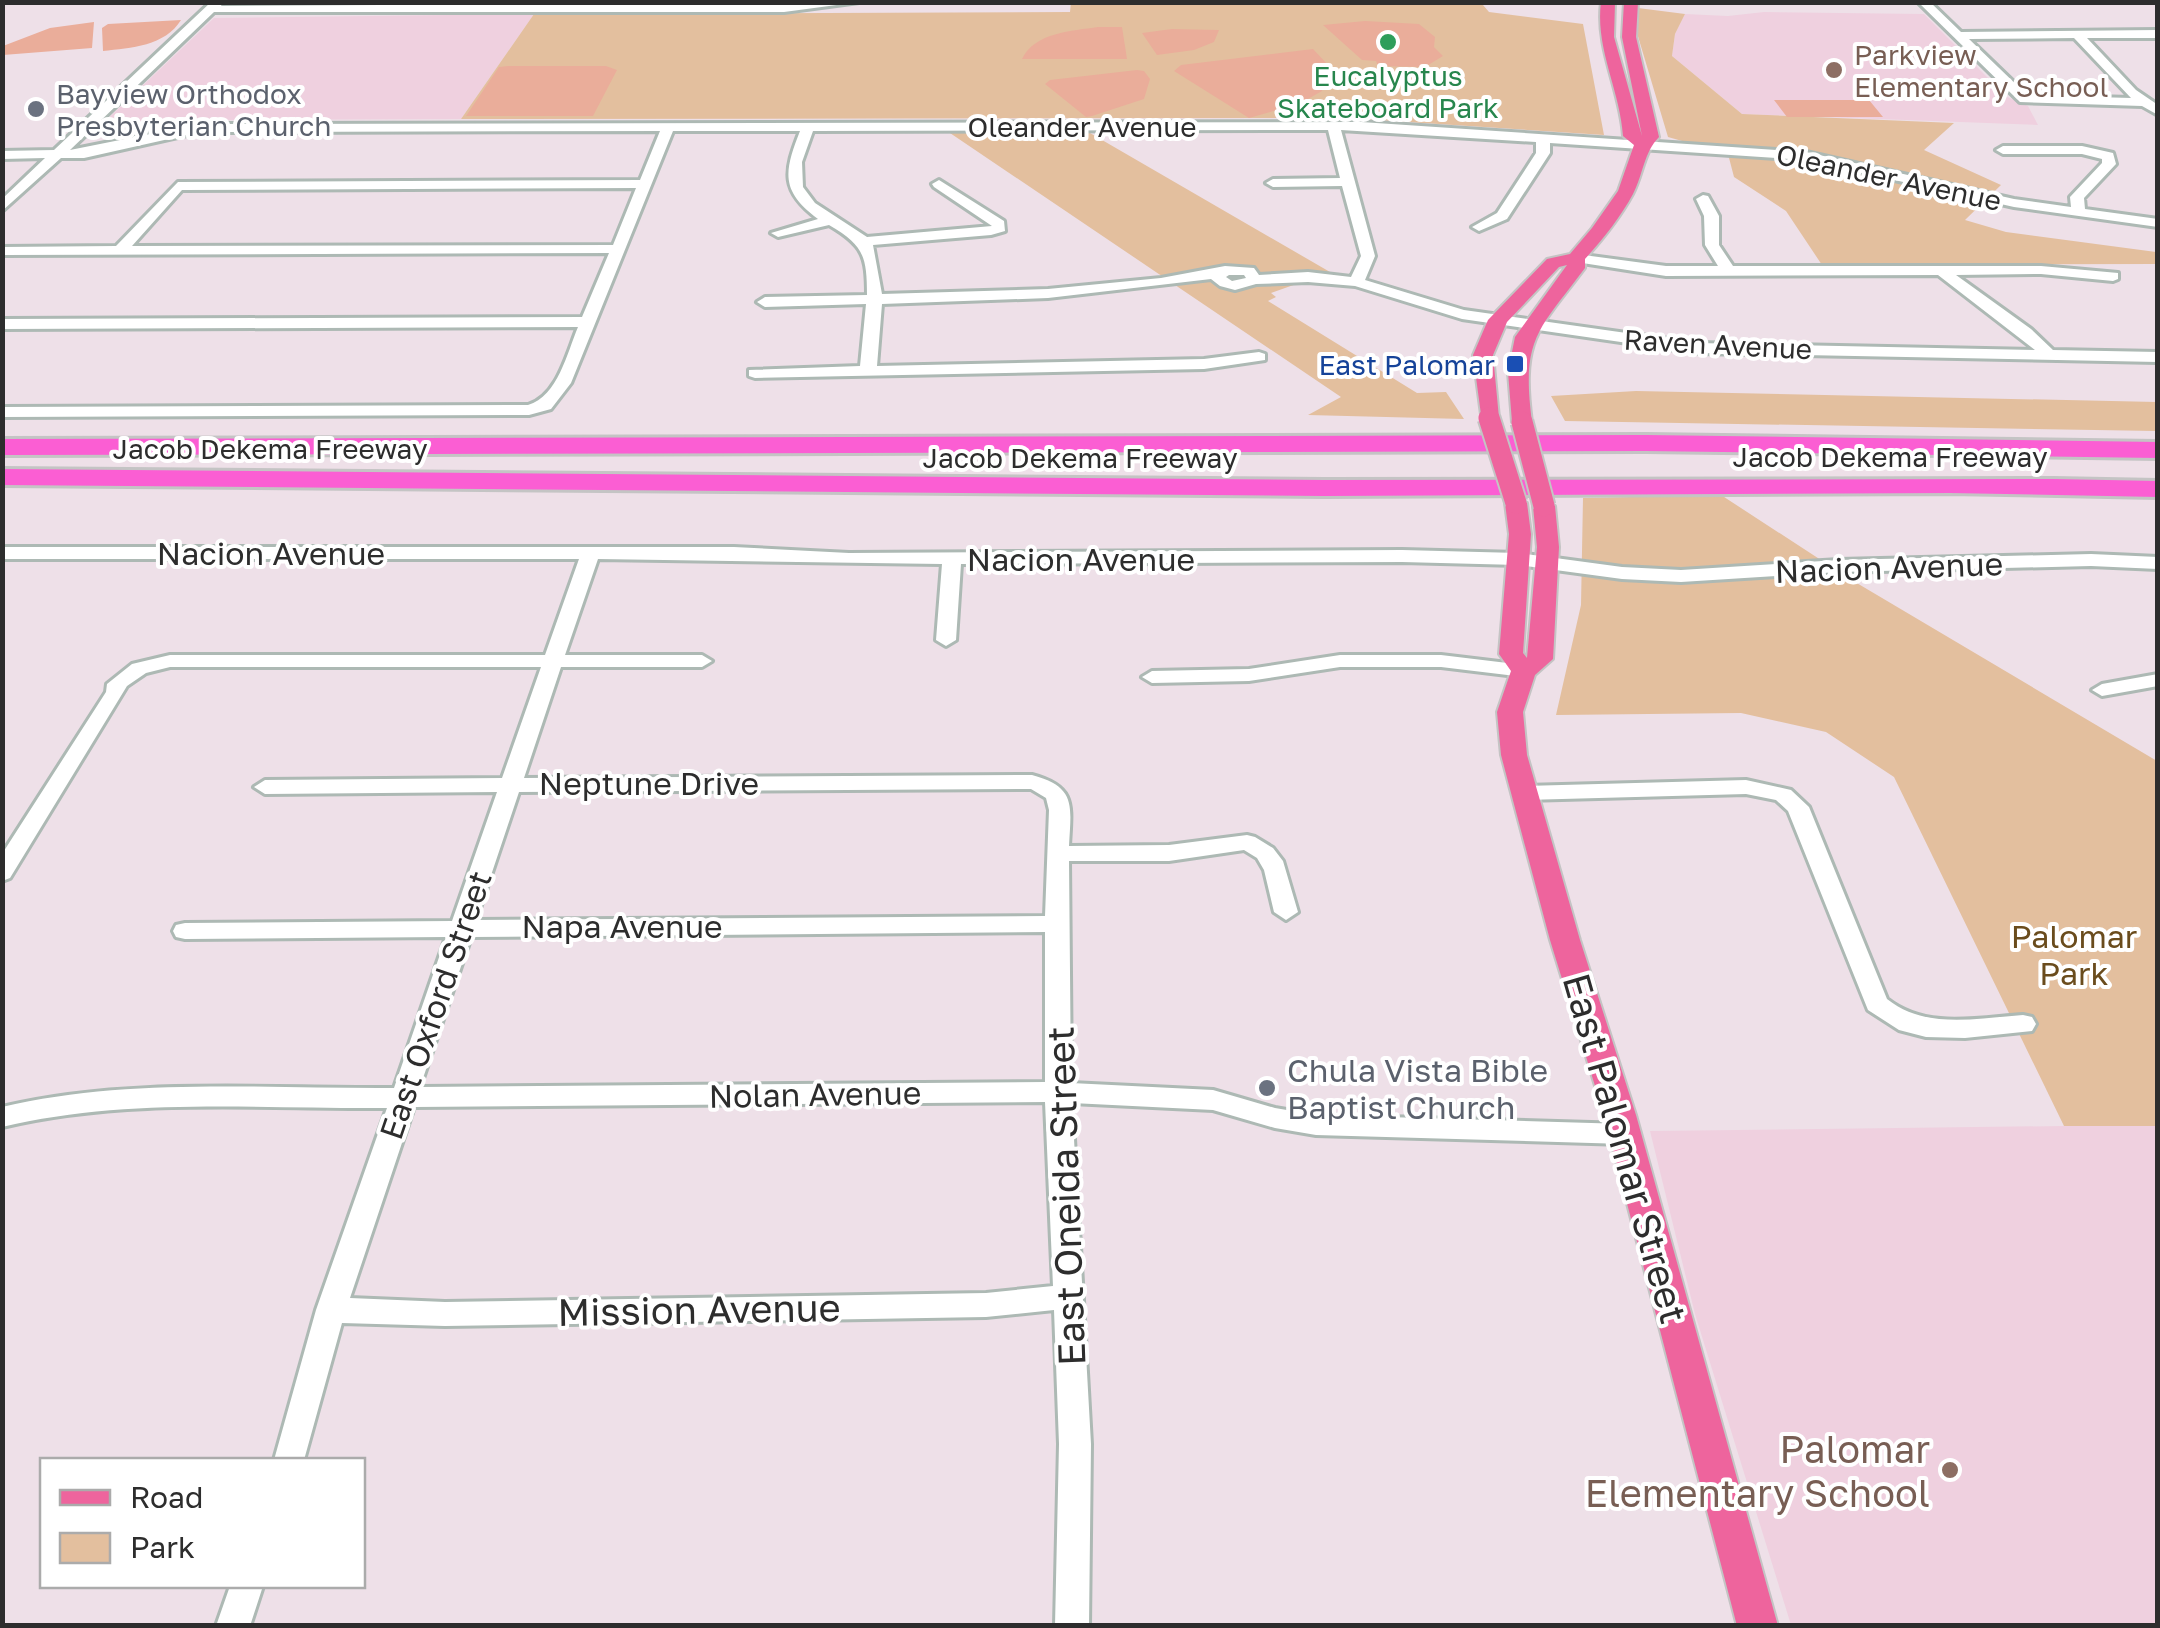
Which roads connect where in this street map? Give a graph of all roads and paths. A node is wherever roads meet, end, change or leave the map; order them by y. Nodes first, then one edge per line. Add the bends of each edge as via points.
1 (854, 2) edge
2 (1631, 2) edge
3 (1923, 2) edge
4 (214, 6) edge
5 (670, 6) edge
6 (1607, 9) edge
7 (1626, 24) junction
8 (2076, 34) junction
9 (2158, 34) edge
10 (1961, 36) junction
11 (2143, 102) junction
12 (2158, 111) edge
13 (668, 126) junction
14 (808, 126) junction
15 (1333, 126) junction
16 (1543, 137) junction
17 (1642, 143) junction
18 (2003, 150) dead end
19 (2, 155) edge
20 (56, 155) junction
21 (1346, 182) junction
22 (1273, 183) dead end
23 (646, 184) junction
24 (939, 184) dead end
25 (1704, 199) dead end
26 (2, 207) edge
27 (2078, 214) junction
28 (830, 220) junction
29 (2158, 223) edge
30 (1479, 228) dead end
31 (778, 233) dead end
32 (864, 242) junction
33 (618, 249) junction
34 (120, 251) junction
35 (2, 252) edge
36 (1576, 258) junction
37 (1728, 271) junction
38 (1944, 271) junction
39 (2113, 276) dead end
40 (1356, 282) junction
41 (873, 298) junction
42 (765, 302) dead end
43 (1498, 320) junction
44 (588, 322) junction
45 (2, 324) edge
46 (1527, 325) junction
47 (2050, 356) junction
48 (1258, 357) dead end
49 (2158, 357) edge
50 (868, 370) junction
51 (755, 373) dead end
52 (2, 412) edge
53 (2, 448) edge
54 (2158, 450) edge
55 (1282, 460) junction
56 (1499, 461) junction
57 (1534, 462) junction
58 (191, 476) junction
59 (2, 477) edge
60 (2158, 489) edge
61 (2, 553) edge
62 (590, 553) junction
63 (952, 559) junction
64 (1518, 559) junction
65 (1546, 563) junction
66 (2158, 563) edge
67 (946, 640) dead end
68 (702, 661) dead end
69 (554, 663) junction
70 (1524, 671) junction
71 (1152, 678) dead end
72 (2158, 680) edge
73 (2102, 690) dead end
74 (514, 782) junction
75 (1032, 782) joint
76 (266, 787) dead end
77 (1524, 793) junction
78 (1057, 854) junction
79 (2, 873) edge
80 (1286, 912) dead end
81 (1058, 924) junction
82 (460, 927) junction
83 (186, 931) dead end
84 (2024, 1024) dead end
85 (1058, 1092) junction
86 (402, 1098) junction
87 (2, 1117) edge
88 (1625, 1134) junction
89 (1066, 1297) junction
90 (331, 1310) junction
91 (291, 1458) edge
92 (246, 1588) edge
93 (233, 1626) edge
94 (1072, 1626) edge
95 (1758, 1626) edge

1 - 5 street via 784,9
2 - 7 main road, East Palomar Street
3 - 10 street
4 - 5 street
4 - 20 street
6 - 7 main road
6 - 17 main road via 1607,42 1631,108 1631,136
7 - 17 main road, East Palomar Street via 1628,49 1650,107 1651,137
8 - 9 street
8 - 10 street
8 - 11 street
10 - 11 street via 2017,96 2035,102
11 - 12 street
13 - 14 street, Oleander Avenue
13 - 20 street, Oleander Avenue via 200,128
13 - 23 street
14 - 15 street, Oleander Avenue
14 - 28 street via 792,181 797,195
15 - 16 street, Oleander Avenue
15 - 21 street
16 - 17 street, Oleander Avenue
16 - 30 street via 1543,153 1502,216
17 - 27 street, Oleander Avenue via 1806,156
17 - 36 main road, East Palomar Street via 1631,188
18 - 27 street via 2108,156 2109,164 2077,197
19 - 20 street, Oleander Avenue
20 - 26 street
21 - 22 street
21 - 40 street via 1368,256
23 - 33 street
23 - 34 street via 178,186
24 - 32 street via 1000,228
25 - 37 street via 1714,224 1712,244
27 - 29 street, Oleander Avenue
28 - 31 street
28 - 32 street
32 - 41 street
33 - 34 street
33 - 44 street
34 - 35 street
36 - 37 street via 1640,269
36 - 43 main road, East Palomar Street via 1553,263
36 - 46 main road, East Palomar Street via 1576,268
37 - 38 street
38 - 39 street
38 - 47 street via 1968,295 2026,329
40 - 41 street, Raven Avenue via 1230,269 1220,278 1084,292
40 - 43 street, Raven Avenue
41 - 42 street
41 - 50 street
43 - 46 street, Raven Avenue
43 - 56 main road, East Palomar Street, bridge via 1483,355
44 - 45 street
44 - 52 street via 553,396 529,410
46 - 47 street, Raven Avenue via 1696,348
46 - 57 main road, East Palomar Street, bridge via 1515,364
47 - 49 street, Raven Avenue
48 - 50 street via 1204,364
50 - 51 street
53 - 54 highway, Jacob Dekema Freeway via 1666,443
53 - 55 highway
55 - 56 highway via 1480,466
55 - 58 highway
56 - 57 highway, bridge
56 - 64 main road, East Palomar Street, bridge via 1516,503
57 - 65 main road, East Palomar Street, bridge
58 - 59 highway, Jacob Dekema Freeway
58 - 60 highway, Jacob Dekema Freeway via 1047,487
61 - 62 street, Nacion Avenue
62 - 63 street, Nacion Avenue
62 - 69 street, East Oxford Street
63 - 64 street, Nacion Avenue
63 - 67 street
64 - 65 street, Nacion Avenue
64 - 70 main road, East Palomar Street via 1510,654
65 - 66 street, Nacion Avenue via 1682,576 1839,566
65 - 70 main road, East Palomar Street via 1540,660
68 - 69 street
69 - 74 street, East Oxford Street
69 - 79 street via 170,661 139,668 117,684
70 - 71 street via 1441,661 1340,661 1248,675
70 - 77 main road, East Palomar Street via 1510,712
72 - 73 street
74 - 75 street, Neptune Drive
74 - 76 street, Neptune Drive
74 - 82 street, East Oxford Street
75 - 78 street, East Oneida Street via 1057,796
77 - 84 street via 1746,787 1783,795 1798,807 1878,1004 1891,1019 1920,1028
77 - 88 main road, East Palomar Street
78 - 80 street via 1169,854 1246,842 1272,858
78 - 81 street, East Oneida Street
81 - 82 street, Napa Avenue
81 - 85 street, East Oneida Street
82 - 83 street, Napa Avenue
82 - 86 street, East Oxford Street
85 - 86 street, Nolan Avenue
85 - 88 street, Nolan Avenue via 1213,1100 1316,1124
85 - 89 street, East Oneida Street
86 - 87 street, Nolan Avenue via 116,1100
86 - 90 street, East Oxford Street
88 - 95 main road, East Palomar Street
89 - 90 street, Mission Avenue via 986,1305
89 - 94 street, East Oneida Street via 1075,1444
90 - 91 street, East Oxford Street
92 - 93 street

